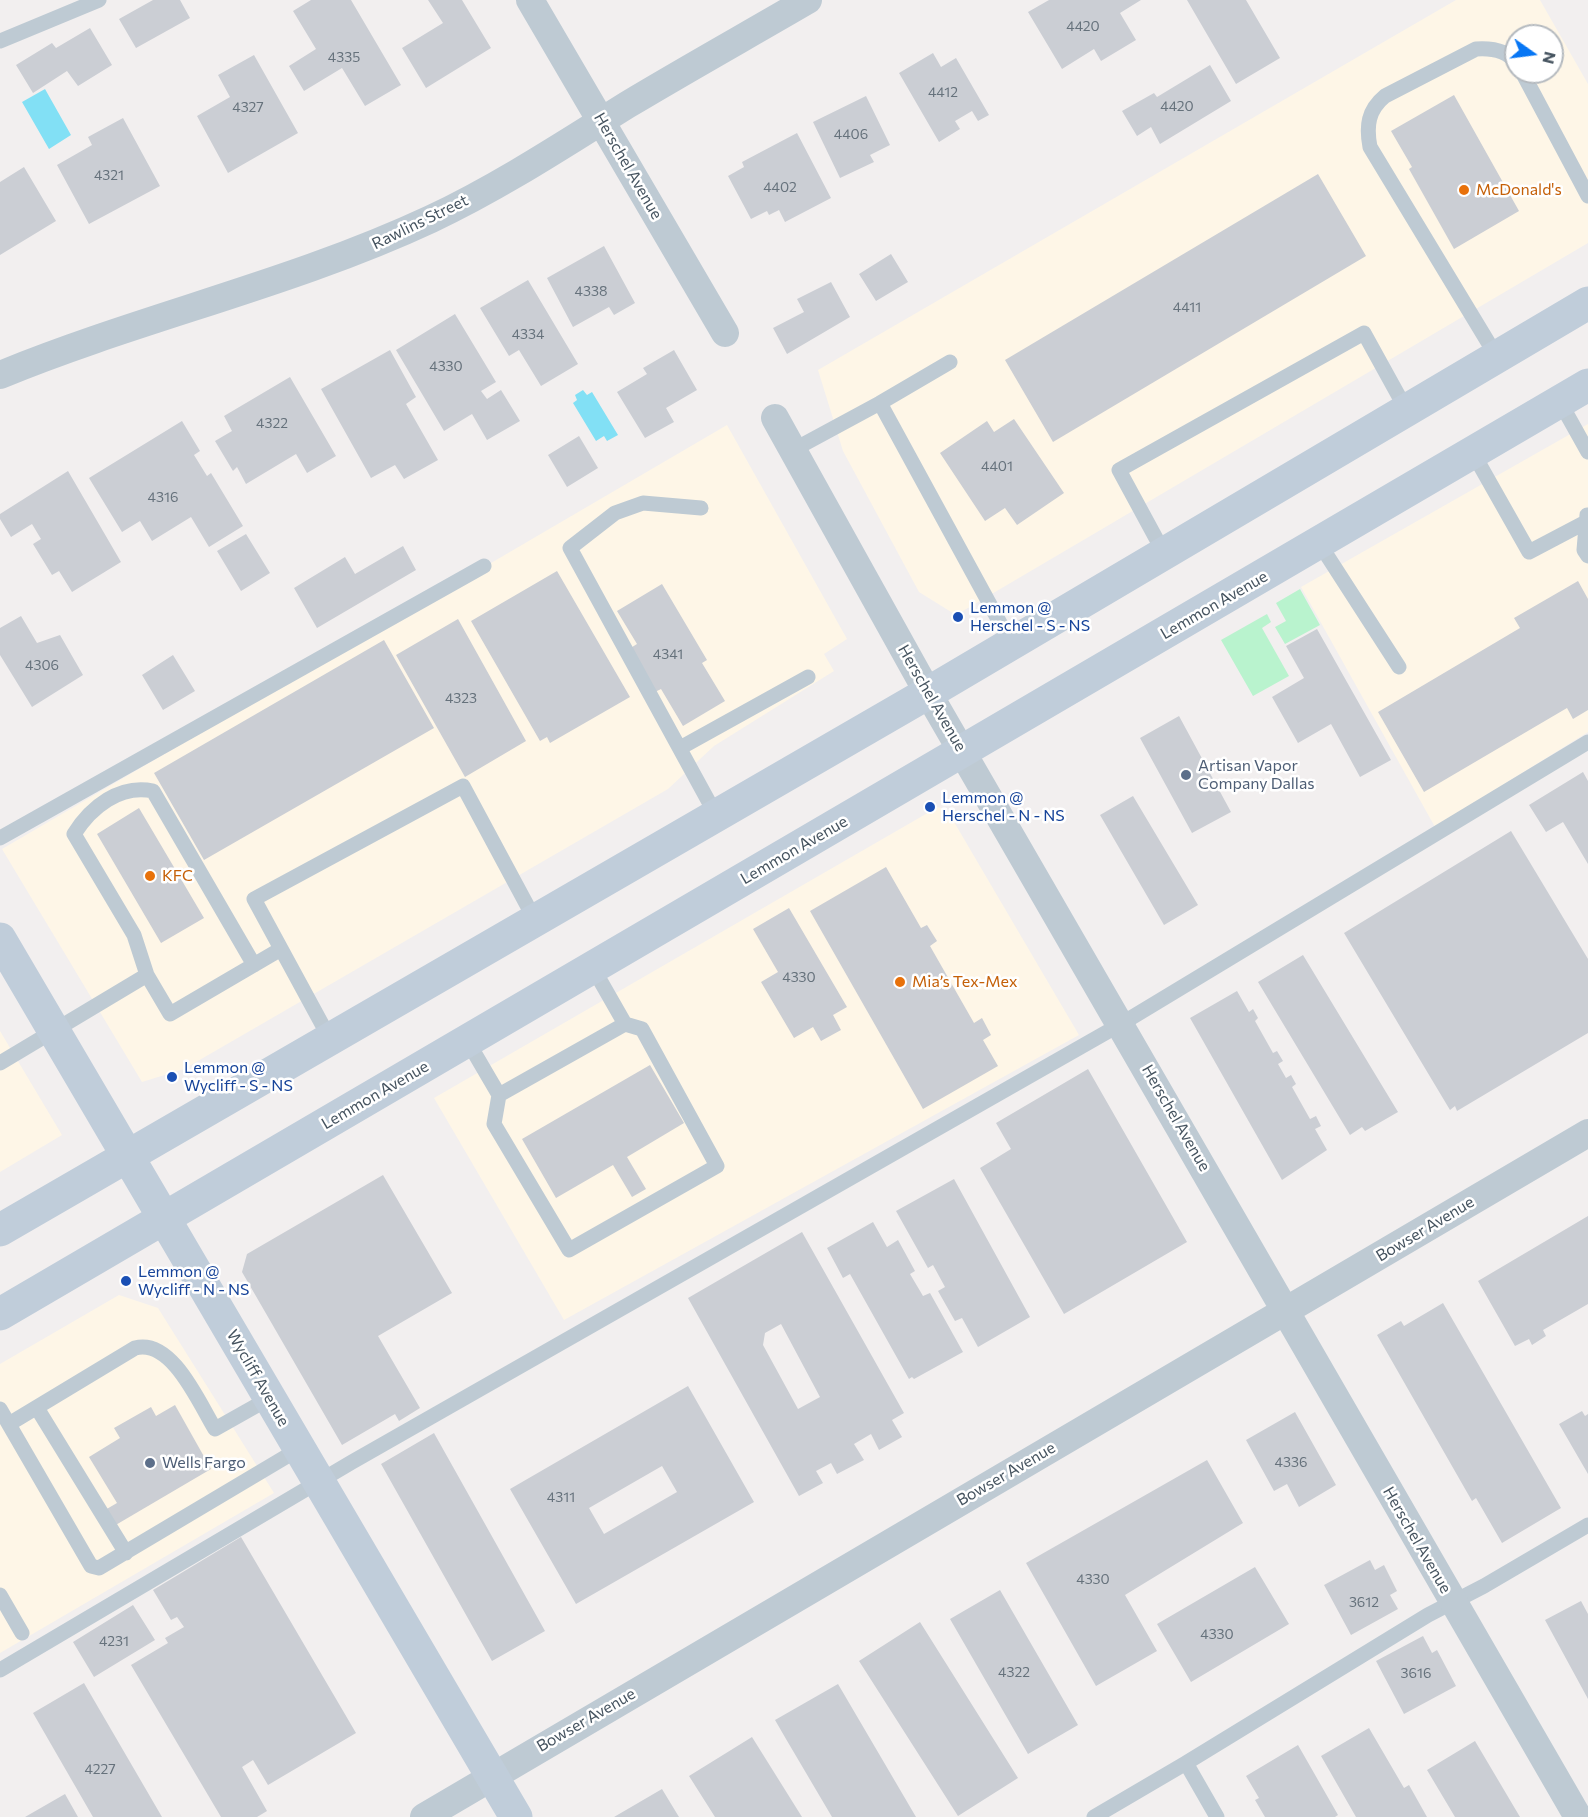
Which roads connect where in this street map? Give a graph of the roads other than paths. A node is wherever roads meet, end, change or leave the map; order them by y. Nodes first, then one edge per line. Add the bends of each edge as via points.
1 (99, 0) edge
2 (530, 0) edge
3 (808, 0) edge
4 (0, 41) edge
5 (1504, 53) edge
6 (1528, 84) edge
7 (602, 122) junction
8 (1588, 196) edge
9 (1588, 303) edge
10 (725, 333) dead end
11 (1497, 357) junction
12 (950, 362) dead end
13 (0, 375) edge
14 (1588, 385) edge
15 (1560, 402) junction
16 (880, 403) junction
17 (1407, 411) junction
18 (775, 418) dead end
19 (793, 450) junction
20 (1588, 452) edge
21 (1473, 453) junction
22 (701, 508) dead end
23 (1587, 519) edge
24 (1319, 543) junction
25 (1164, 553) junction
26 (1588, 556) edge
27 (484, 566) dead end
28 (1011, 643) junction
29 (1399, 667) dead end
30 (808, 676) dead end
31 (927, 693) junction
32 (1588, 742) edge
33 (680, 748) junction
34 (963, 751) junction
35 (716, 815) junction
36 (0, 838) edge
37 (535, 920) junction
38 (0, 939) edge
39 (281, 949) junction
40 (254, 965) junction
41 (593, 968) junction
42 (147, 975) junction
43 (625, 1024) junction
44 (1121, 1024) junction
45 (55, 1030) junction
46 (330, 1039) junction
47 (468, 1042) junction
48 (0, 1063) edge
49 (499, 1095) junction
50 (1588, 1133) edge
51 (128, 1156) junction
52 (164, 1218) junction
53 (0, 1230) edge
54 (1287, 1310) junction
55 (0, 1314) edge
56 (270, 1398) junction
57 (37, 1407) junction
58 (0, 1409) edge
59 (9, 1424) junction
60 (299, 1449) junction
61 (319, 1483) junction
62 (1588, 1526) edge
63 (126, 1553) junction
64 (0, 1595) edge
65 (1452, 1603) junction
66 (22, 1633) dead end
67 (0, 1670) edge
68 (1186, 1762) junction
69 (492, 1777) junction
70 (424, 1817) edge
71 (516, 1817) edge
72 (1094, 1817) edge
73 (1217, 1817) edge
74 (1578, 1817) edge

1 - 4 lane
2 - 7 street, Herschel Avenue
3 - 7 street, Rawlins Street
5 - 11 lane via 1490,48 1476,49 1385,96 1375,104 1367,130 1370,147
6 - 8 lane
7 - 10 street, Herschel Avenue
7 - 13 street, Rawlins Street via 432,218 338,260
9 - 11 main road
11 - 17 main road
12 - 16 lane
14 - 15 main road, Lemmon Avenue
15 - 20 lane
15 - 21 main road, Lemmon Avenue
16 - 19 lane
16 - 28 lane
17 - 25 main road
17 - 25 lane via 1364,333 1119,470
18 - 19 street, Herschel Avenue
19 - 31 street, Herschel Avenue
21 - 23 lane via 1529,552
21 - 24 main road, Lemmon Avenue
22 - 33 lane via 643,503 615,513 570,548
23 - 26 lane via 1584,550
24 - 29 lane
24 - 34 main road, Lemmon Avenue
25 - 28 main road
27 - 36 lane
28 - 31 main road
30 - 33 lane
31 - 34 street, Herschel Avenue
31 - 35 main road
32 - 44 lane
33 - 35 lane
34 - 41 main road, Lemmon Avenue
34 - 44 street, Herschel Avenue
35 - 37 main road
37 - 39 lane via 463,786 254,899
37 - 46 main road
38 - 45 main road, Wycliff Avenue
39 - 40 lane
39 - 46 lane
40 - 42 lane via 170,1014
40 - 42 lane via 153,791 137,788 120,793 86,816 74,834 134,935
41 - 43 lane
41 - 47 main road, Lemmon Avenue
42 - 45 lane
43 - 49 lane
43 - 49 lane via 642,1029 717,1166 569,1250 494,1124
44 - 54 street, Herschel Avenue
44 - 61 lane
45 - 48 lane
45 - 51 main road, Wycliff Avenue
46 - 51 main road
47 - 49 lane
47 - 52 main road, Lemmon Avenue
50 - 54 street, Bowser Avenue
51 - 52 main road, Wycliff Avenue
51 - 53 main road
52 - 55 main road, Lemmon Avenue
52 - 56 main road, Wycliff Avenue
54 - 65 street, Herschel Avenue
54 - 69 street, Bowser Avenue
56 - 57 lane via 215,1429 172,1361 157,1348 144,1346
56 - 60 main road, Wycliff Avenue
57 - 59 lane
57 - 63 lane
58 - 59 lane
59 - 63 lane via 91,1566 99,1568
60 - 61 main road, Wycliff Avenue
60 - 63 lane
61 - 67 lane
61 - 69 main road, Wycliff Avenue
62 - 65 lane
64 - 66 lane
65 - 68 lane
65 - 74 street, Herschel Avenue
68 - 72 lane
68 - 73 lane
69 - 70 street, Bowser Avenue
69 - 71 main road, Wycliff Avenue

